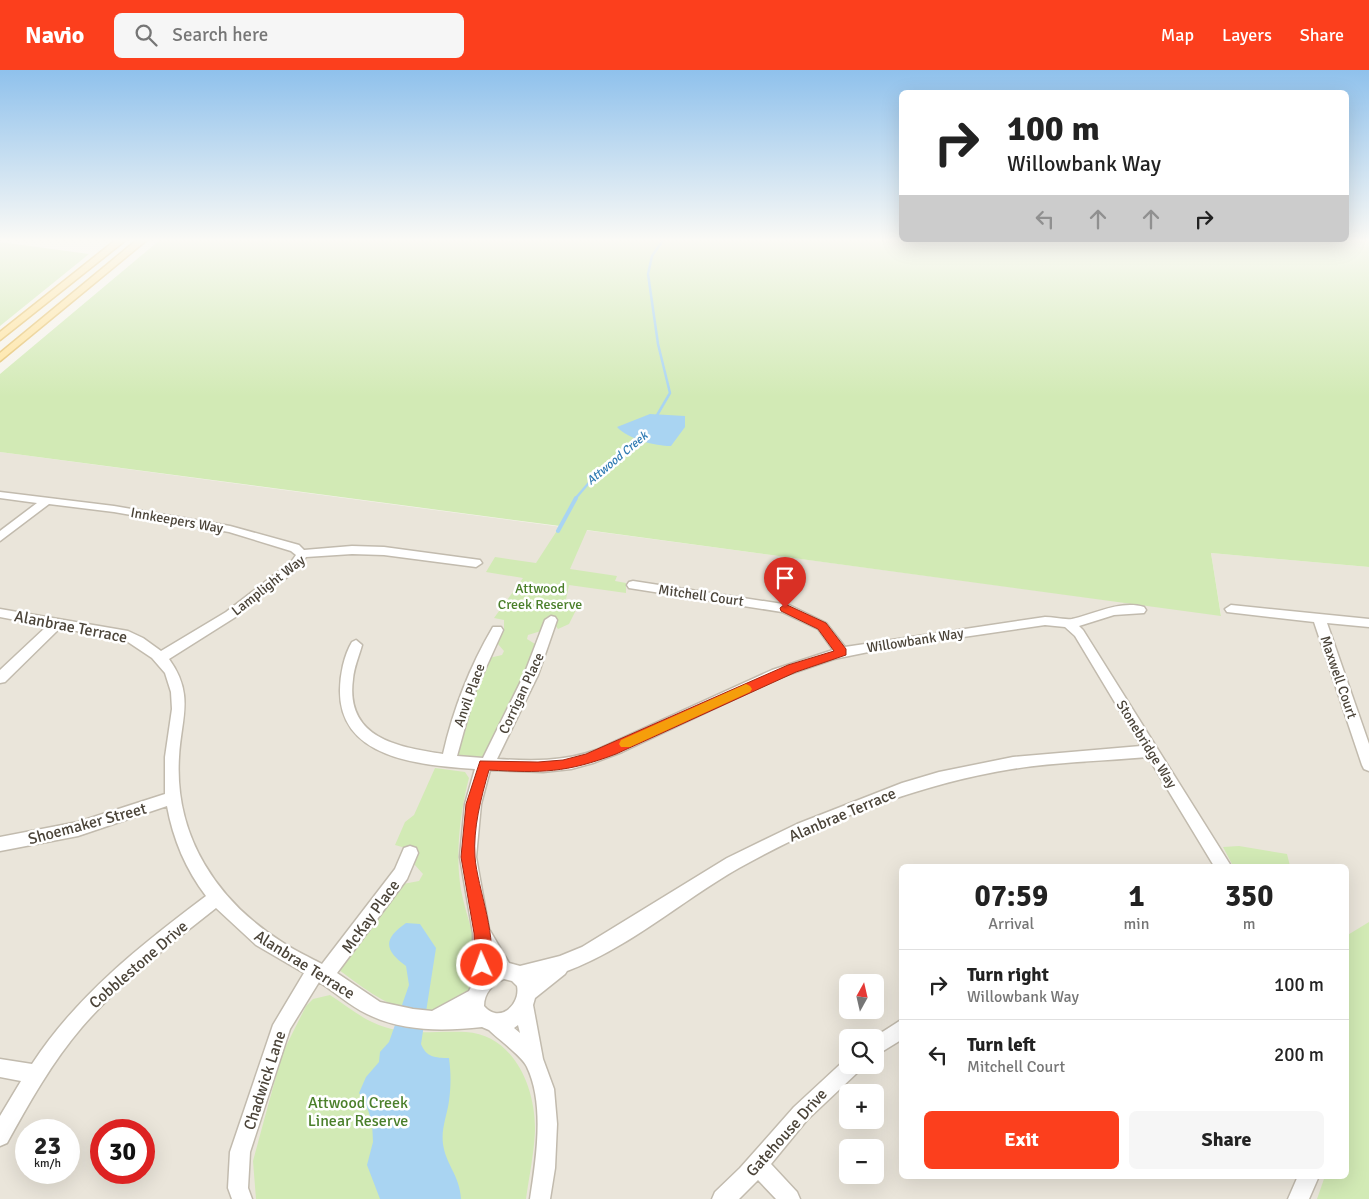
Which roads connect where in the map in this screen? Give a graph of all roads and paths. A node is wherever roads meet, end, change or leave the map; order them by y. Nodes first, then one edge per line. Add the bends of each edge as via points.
1 (57, 292) edge
2 (80, 292) edge
3 (0, 337) edge
4 (0, 358) edge
5 (0, 495) edge
6 (46, 501) junction
7 (0, 537) edge
8 (302, 554) junction
9 (476, 563) dead end
10 (633, 585) dead end
11 (1231, 609) dead end
12 (1140, 610) dead end
13 (0, 613) edge
14 (1319, 618) junction
15 (551, 620) dead end
16 (59, 622) junction
17 (1369, 623) edge
18 (1069, 624) junction
19 (497, 630) dead end
20 (356, 645) dead end
21 (842, 652) junction
22 (162, 657) junction
23 (0, 678) edge
24 (1151, 751) junction
25 (448, 762) junction
26 (486, 764) junction
27 (1369, 765) edge
28 (173, 798) junction
29 (0, 844) edge
30 (410, 853) dead end
31 (1222, 864) edge
32 (217, 898) junction
33 (482, 933) junction
34 (563, 965) junction
35 (512, 972) junction
36 (320, 973) junction
37 (479, 989) junction
38 (526, 999) junction
39 (437, 1018) junction
40 (489, 1020) junction
41 (899, 1030) edge
42 (884, 1041) edge
43 (534, 1060) junction
44 (0, 1068) edge
45 (36, 1074) junction
46 (842, 1074) edge
47 (0, 1136) edge
48 (758, 1164) junction
49 (1308, 1179) edge
50 (242, 1199) edge
51 (540, 1199) edge
52 (722, 1199) edge
53 (790, 1199) edge
54 (1298, 1199) edge

1 - 3 main road
2 - 4 main road
5 - 6 street, Innkeepers Way
6 - 7 street
6 - 8 street, Innkeepers Way via 230,529 296,548
8 - 9 street, Lamplight Way via 384,551
8 - 22 street, Lamplight Way via 295,565 236,610
10 - 21 street, Mitchell Court via 785,608 822,626
11 - 14 street
12 - 18 street, Willowbank Way via 1114,611
13 - 16 street, Alanbrae Terrace
14 - 17 street
14 - 27 street, Maxwell Court
15 - 26 street, Corrigan Place via 531,675
16 - 22 street, Alanbrae Terrace via 128,636
16 - 23 street
18 - 21 street, Willowbank Way via 1040,622
18 - 24 street, Stonebridge Way via 1079,633
19 - 25 street, Anvil Place via 470,684
20 - 25 street, Willowbank Way via 344,687 346,708 362,734 396,753
21 - 26 street, Willowbank Way via 792,668 587,759 538,768
22 - 28 street, Alanbrae Terrace via 177,683 180,703 172,770
24 - 31 street, Stonebridge Way
24 - 34 street, Alanbrae Terrace via 1013,764 902,788 802,829 734,862 598,948
25 - 26 street, Willowbank Way
26 - 33 street via 473,804 468,857
28 - 29 street, Shoemaker Street via 78,829
28 - 32 street, Alanbrae Terrace via 182,838 196,868
30 - 36 street, McKay Place via 401,874
32 - 36 street, Alanbrae Terrace via 254,933
32 - 45 street, Cobblestone Drive via 115,980 86,1008
33 - 35 street
33 - 37 street
34 - 35 street, Alanbrae Terrace
34 - 38 street, Alanbrae Terrace
35 - 37 street, Alanbrae Terrace via 497,972
35 - 38 street via 526,986
36 - 39 street, Alanbrae Terrace via 375,1009 416,1019
36 - 50 street, Chadwick Lane via 282,1025 240,1152 238,1188
37 - 39 street, Alanbrae Terrace
37 - 40 street via 475,1005
38 - 40 street, Alanbrae Terrace via 512,1019
38 - 43 street
39 - 40 street, Alanbrae Terrace
40 - 43 street
41 - 42 street
43 - 51 street via 544,1089 547,1124
44 - 45 street
45 - 47 street, Cobblestone Drive
46 - 48 street, Gatehouse Drive via 785,1130
48 - 52 street, Gatehouse Drive
48 - 53 street
49 - 54 street

